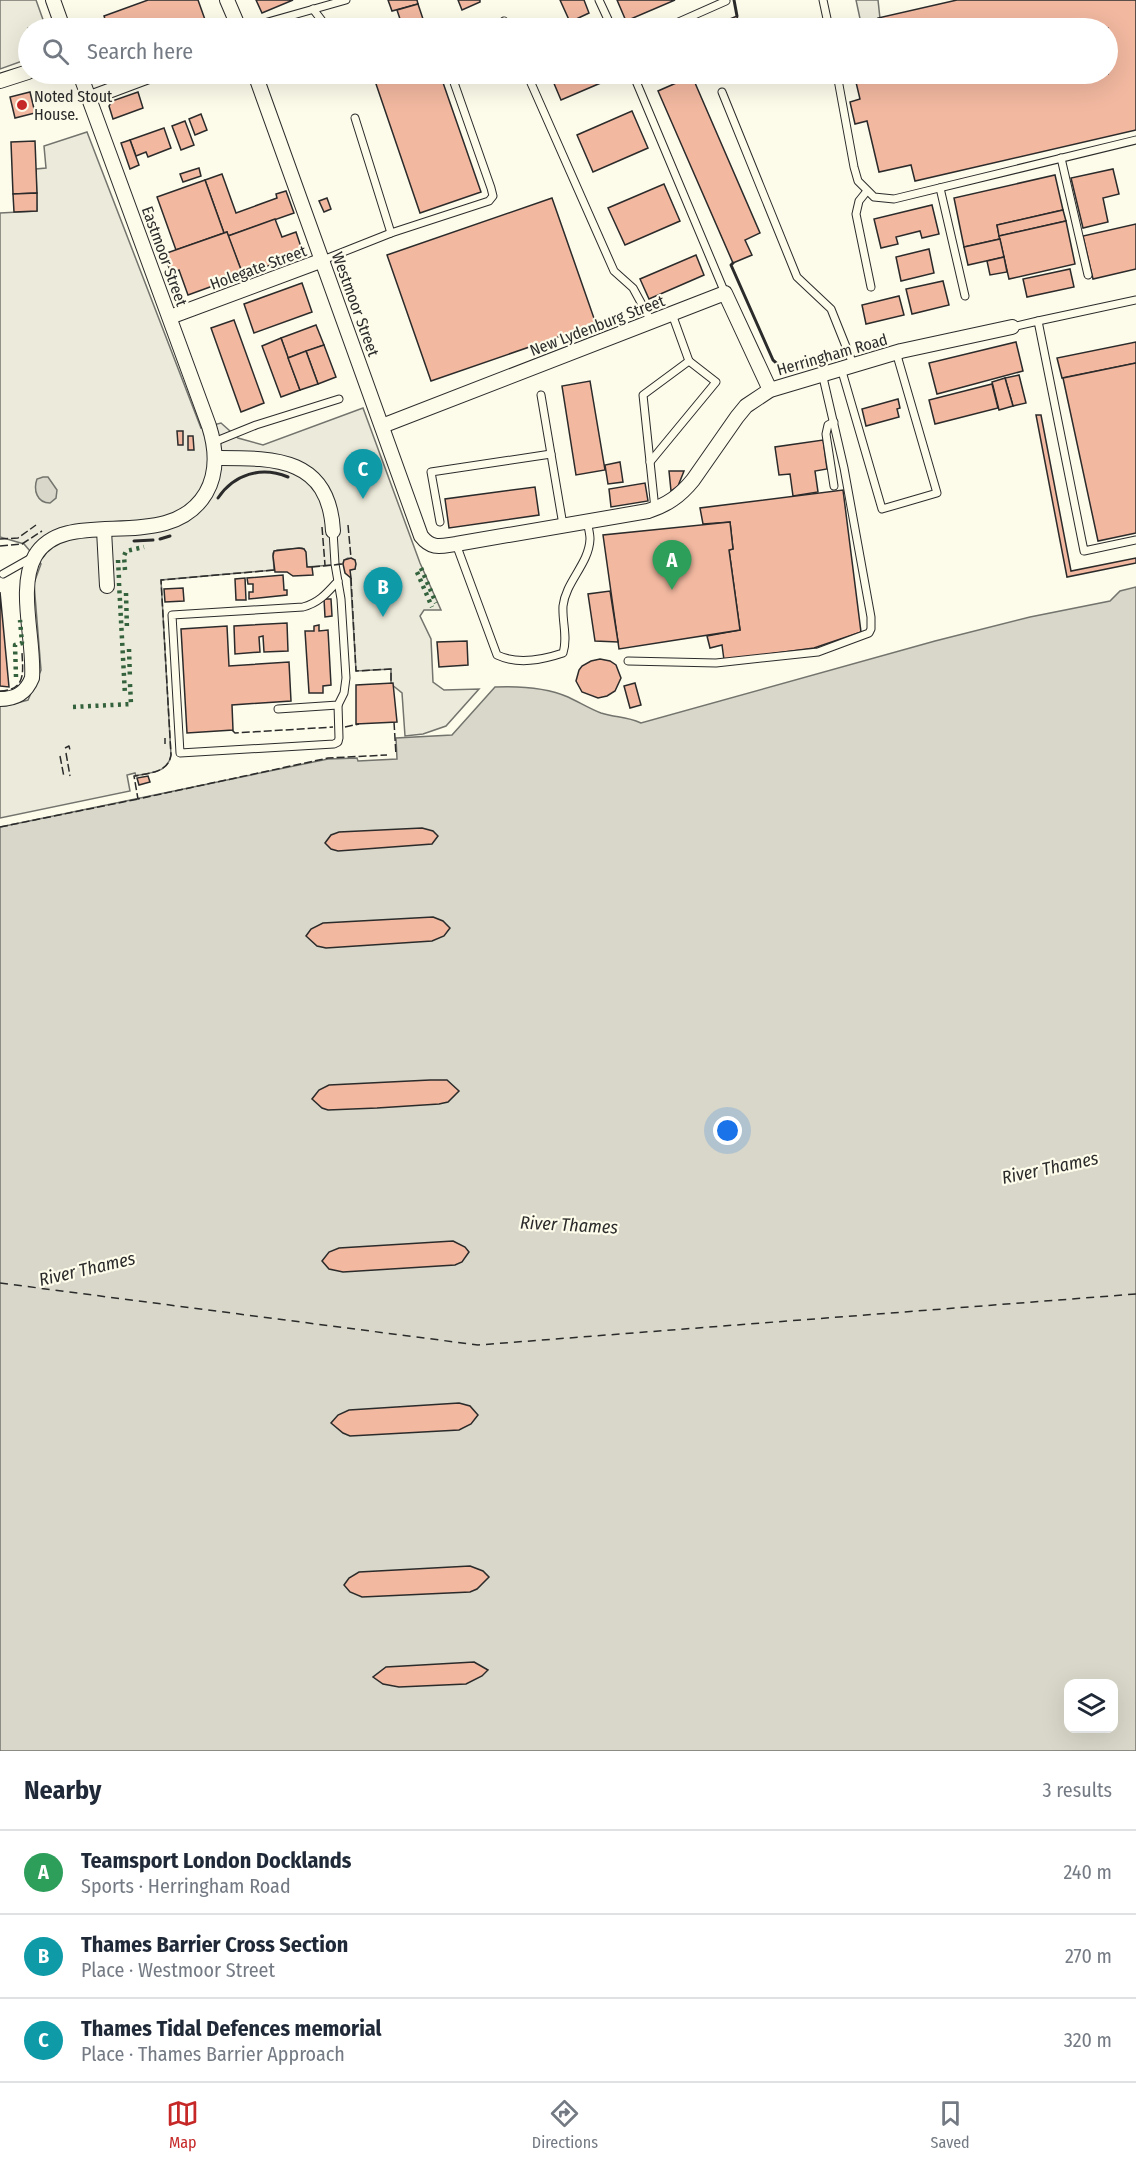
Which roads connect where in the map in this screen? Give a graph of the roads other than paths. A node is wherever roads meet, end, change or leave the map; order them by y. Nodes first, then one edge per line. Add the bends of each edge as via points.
1 (53, 0) edge
2 (227, 0) edge
3 (346, 0) edge
4 (599, 0) edge
5 (824, 0) edge
6 (726, 1) edge
7 (313, 9) junction
8 (59, 18) edge
9 (235, 18) edge
10 (282, 18) edge
11 (320, 18) edge
12 (607, 18) edge
13 (687, 18) edge
14 (827, 18) edge
15 (18, 75) edge
16 (0, 81) edge
17 (84, 84) edge
18 (127, 84) edge
19 (259, 84) edge
20 (454, 84) edge
21 (531, 84) edge
22 (637, 84) edge
23 (839, 84) edge
24 (722, 92) dead end
25 (90, 98) junction
26 (355, 118) dead end
27 (1136, 140) edge
28 (1061, 158) junction
29 (940, 188) junction
30 (867, 191) junction
31 (391, 233) junction
32 (323, 260) junction
33 (1088, 275) dead end
34 (871, 288) dead end
35 (725, 293) junction
36 (965, 296) dead end
37 (1136, 300) edge
38 (672, 314) junction
39 (170, 317) junction
40 (651, 321) junction
41 (1038, 321) junction
42 (1012, 327) joint
43 (896, 352) junction
44 (689, 361) junction
45 (847, 366) junction
46 (822, 374) junction
47 (770, 390) junction
48 (542, 395) dead end
49 (339, 399) dead end
50 (834, 422) junction
51 (382, 426) junction
52 (215, 450) junction
53 (551, 454) junction
54 (650, 462) junction
55 (834, 486) dead end
56 (655, 509) junction
57 (587, 520) junction
58 (440, 522) dead end
59 (563, 525) junction
60 (104, 530) junction
61 (333, 531) joint
62 (1136, 540) edge
63 (427, 544) joint
64 (456, 544) junction
65 (35, 556) junction
66 (3, 574) dead end
67 (338, 581) junction
68 (107, 586) dead end
69 (627, 661) dead end
70 (0, 699) edge
71 (338, 705) junction
72 (278, 709) dead end

1 - 8 street
2 - 9 street
3 - 7 lane
4 - 12 lane
5 - 14 lane
6 - 13 lane
7 - 10 lane
7 - 11 lane
15 - 16 street
17 - 25 street, Eastmoor Street
18 - 25 street
19 - 32 street, Westmoor Street
20 - 31 lane via 493,196 489,201
21 - 40 lane via 614,271 633,288
22 - 35 lane
23 - 30 lane via 854,166
24 - 45 lane via 797,277 831,309
25 - 39 street, Eastmoor Street
26 - 31 lane
27 - 28 lane
28 - 29 lane
28 - 33 lane
29 - 30 lane via 884,200
29 - 36 lane
30 - 34 lane via 856,214
31 - 32 lane
32 - 39 street, Holegate Street
32 - 51 street, Westmoor Street
35 - 38 street, New Lydenburg Street
35 - 47 street
37 - 41 lane
38 - 40 street, New Lydenburg Street
38 - 44 lane
39 - 52 street, Eastmoor Street
40 - 51 street, New Lydenburg Street
41 - 42 lane
41 - 62 lane via 1084,551
42 - 43 street, Herringham Road
43 - 45 street, Herringham Road
43 - 45 lane via 937,493 882,509
44 - 54 lane via 643,395
44 - 54 lane via 716,382
45 - 46 street, Herringham Road
46 - 47 street, Herringham Road
46 - 50 lane
47 - 56 street, Herringham Road via 746,406 684,491
48 - 53 lane
49 - 52 lane via 256,425
50 - 55 lane via 828,425 826,434
50 - 69 lane via 870,611 869,633 818,652 716,663
51 - 63 street, Westmoor Street
52 - 60 street via 208,490 187,514 163,525
52 - 61 street via 296,466 310,475 328,499
53 - 58 lane via 432,472
53 - 59 lane
54 - 56 lane
56 - 57 street, Herringham Road
57 - 59 street, Herringham Road
57 - 64 lane via 590,539 586,554 563,605 567,642 563,653 554,656 519,661 497,655
59 - 64 street, Herringham Road
60 - 65 street via 55,537
60 - 68 street
61 - 67 lane
63 - 64 street, Herringham Road
65 - 66 lane
65 - 70 street via 27,586 32,678 20,694
67 - 71 lane via 346,678
67 - 71 lane via 322,598 303,607 172,615 180,753 334,744 339,738
71 - 72 lane

